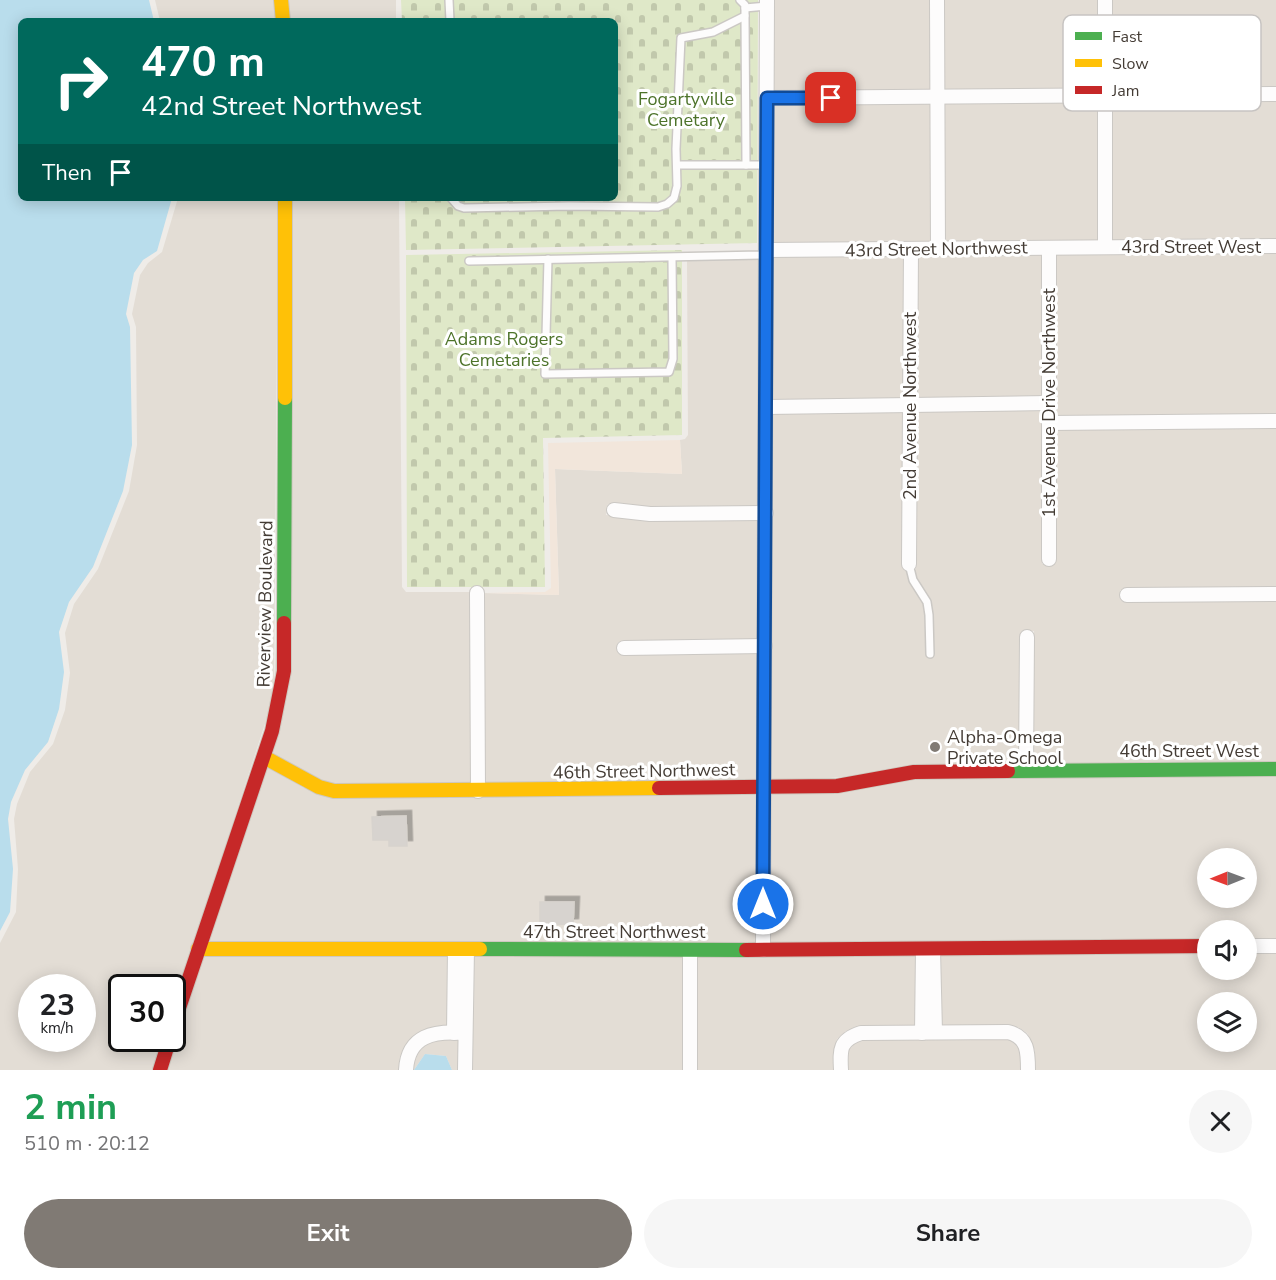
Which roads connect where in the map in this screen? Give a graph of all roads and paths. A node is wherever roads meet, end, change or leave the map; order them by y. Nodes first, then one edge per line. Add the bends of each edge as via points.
1 (281, 0) edge
2 (448, 0) edge
3 (740, 0) edge
4 (937, 0) edge
5 (1105, 0) edge
6 (767, 3) edge
7 (745, 12) junction
8 (1105, 15) edge
9 (283, 18) edge
10 (450, 18) edge
11 (1261, 94) edge
12 (1276, 94) edge
13 (1063, 96) edge
14 (937, 97) junction
15 (767, 98) junction
16 (1106, 111) edge
17 (676, 165) junction
18 (746, 165) junction
19 (767, 165) junction
20 (285, 201) edge
21 (454, 201) edge
22 (1276, 246) edge
23 (1105, 247) junction
24 (1050, 248) junction
25 (911, 249) junction
26 (938, 249) junction
27 (767, 250) junction
28 (672, 258) junction
29 (548, 259) junction
30 (469, 261) dead end
31 (1049, 404) junction
32 (910, 405) junction
33 (767, 407) junction
34 (1276, 421) edge
35 (1049, 423) junction
36 (614, 510) dead end
37 (766, 513) junction
38 (1049, 559) dead end
39 (909, 564) joint
40 (477, 593) dead end
41 (1276, 594) edge
42 (1127, 595) dead end
43 (1027, 637) dead end
44 (765, 646) junction
45 (624, 648) dead end
46 (930, 654) dead end
47 (264, 757) junction
48 (1276, 769) edge
49 (1103, 770) joint
50 (1026, 771) junction
51 (764, 788) junction
52 (478, 791) junction
53 (1197, 946) edge
54 (1257, 946) edge
55 (1276, 946) edge
56 (198, 949) junction
57 (461, 950) junction
58 (690, 950) junction
59 (763, 950) junction
60 (928, 950) junction
61 (186, 986) edge
62 (460, 1033) junction
63 (929, 1033) junction
64 (166, 1052) edge
65 (160, 1070) edge
66 (406, 1070) edge
67 (465, 1070) edge
68 (690, 1070) edge
69 (841, 1070) edge
70 (1028, 1070) edge

1 - 9 street
2 - 10 lane
3 - 7 lane
4 - 14 street
5 - 8 street
6 - 7 lane
6 - 15 street
7 - 17 lane via 713,32 681,38
7 - 18 lane
11 - 12 street
13 - 14 street
14 - 15 street
14 - 26 street
15 - 19 street
16 - 23 street
17 - 18 lane
17 - 21 lane via 674,198 658,207 464,208
18 - 19 lane
19 - 27 street
20 - 47 street, Riverview Boulevard via 284,671 278,711
22 - 23 street, 43rd Street West
23 - 24 street, 43rd Street Northwest
24 - 26 street, 43rd Street Northwest
24 - 31 street, 1st Avenue Drive Northwest
25 - 26 street, 43rd Street Northwest
25 - 27 street, 43rd Street Northwest
25 - 32 street, 2nd Avenue Northwest
27 - 28 lane via 761,255
27 - 33 street
28 - 29 lane
28 - 29 lane via 673,359 669,372 545,375
29 - 30 lane
31 - 32 street
31 - 35 street, 1st Avenue Drive Northwest
32 - 33 street
32 - 39 street, 2nd Avenue Northwest
33 - 37 street
34 - 35 street
35 - 38 street, 1st Avenue Drive Northwest
36 - 37 street via 650,514
37 - 44 street
39 - 46 lane via 913,580 927,602
40 - 52 street
41 - 42 street
43 - 50 street
44 - 45 street
44 - 51 street
47 - 52 street, 46th Street Northwest via 307,782 334,791
47 - 56 street, Riverview Boulevard
48 - 49 street, 46th Street West
49 - 50 street, 46th Street Northwest
50 - 51 street, 46th Street Northwest via 914,772 837,786
51 - 52 street, 46th Street Northwest
51 - 59 street
53 - 60 street, 47th Street Northwest
54 - 55 street
56 - 57 street, 47th Street Northwest
56 - 61 street, Riverview Boulevard
57 - 58 street, 47th Street Northwest
57 - 62 street
58 - 59 street, 47th Street Northwest
58 - 68 street
59 - 60 street, 47th Street Northwest
60 - 63 street
62 - 66 street via 430,1035 418,1042 409,1053
62 - 67 street
63 - 69 street via 861,1033 843,1043
63 - 70 street via 1018,1035 1028,1052
64 - 65 street

